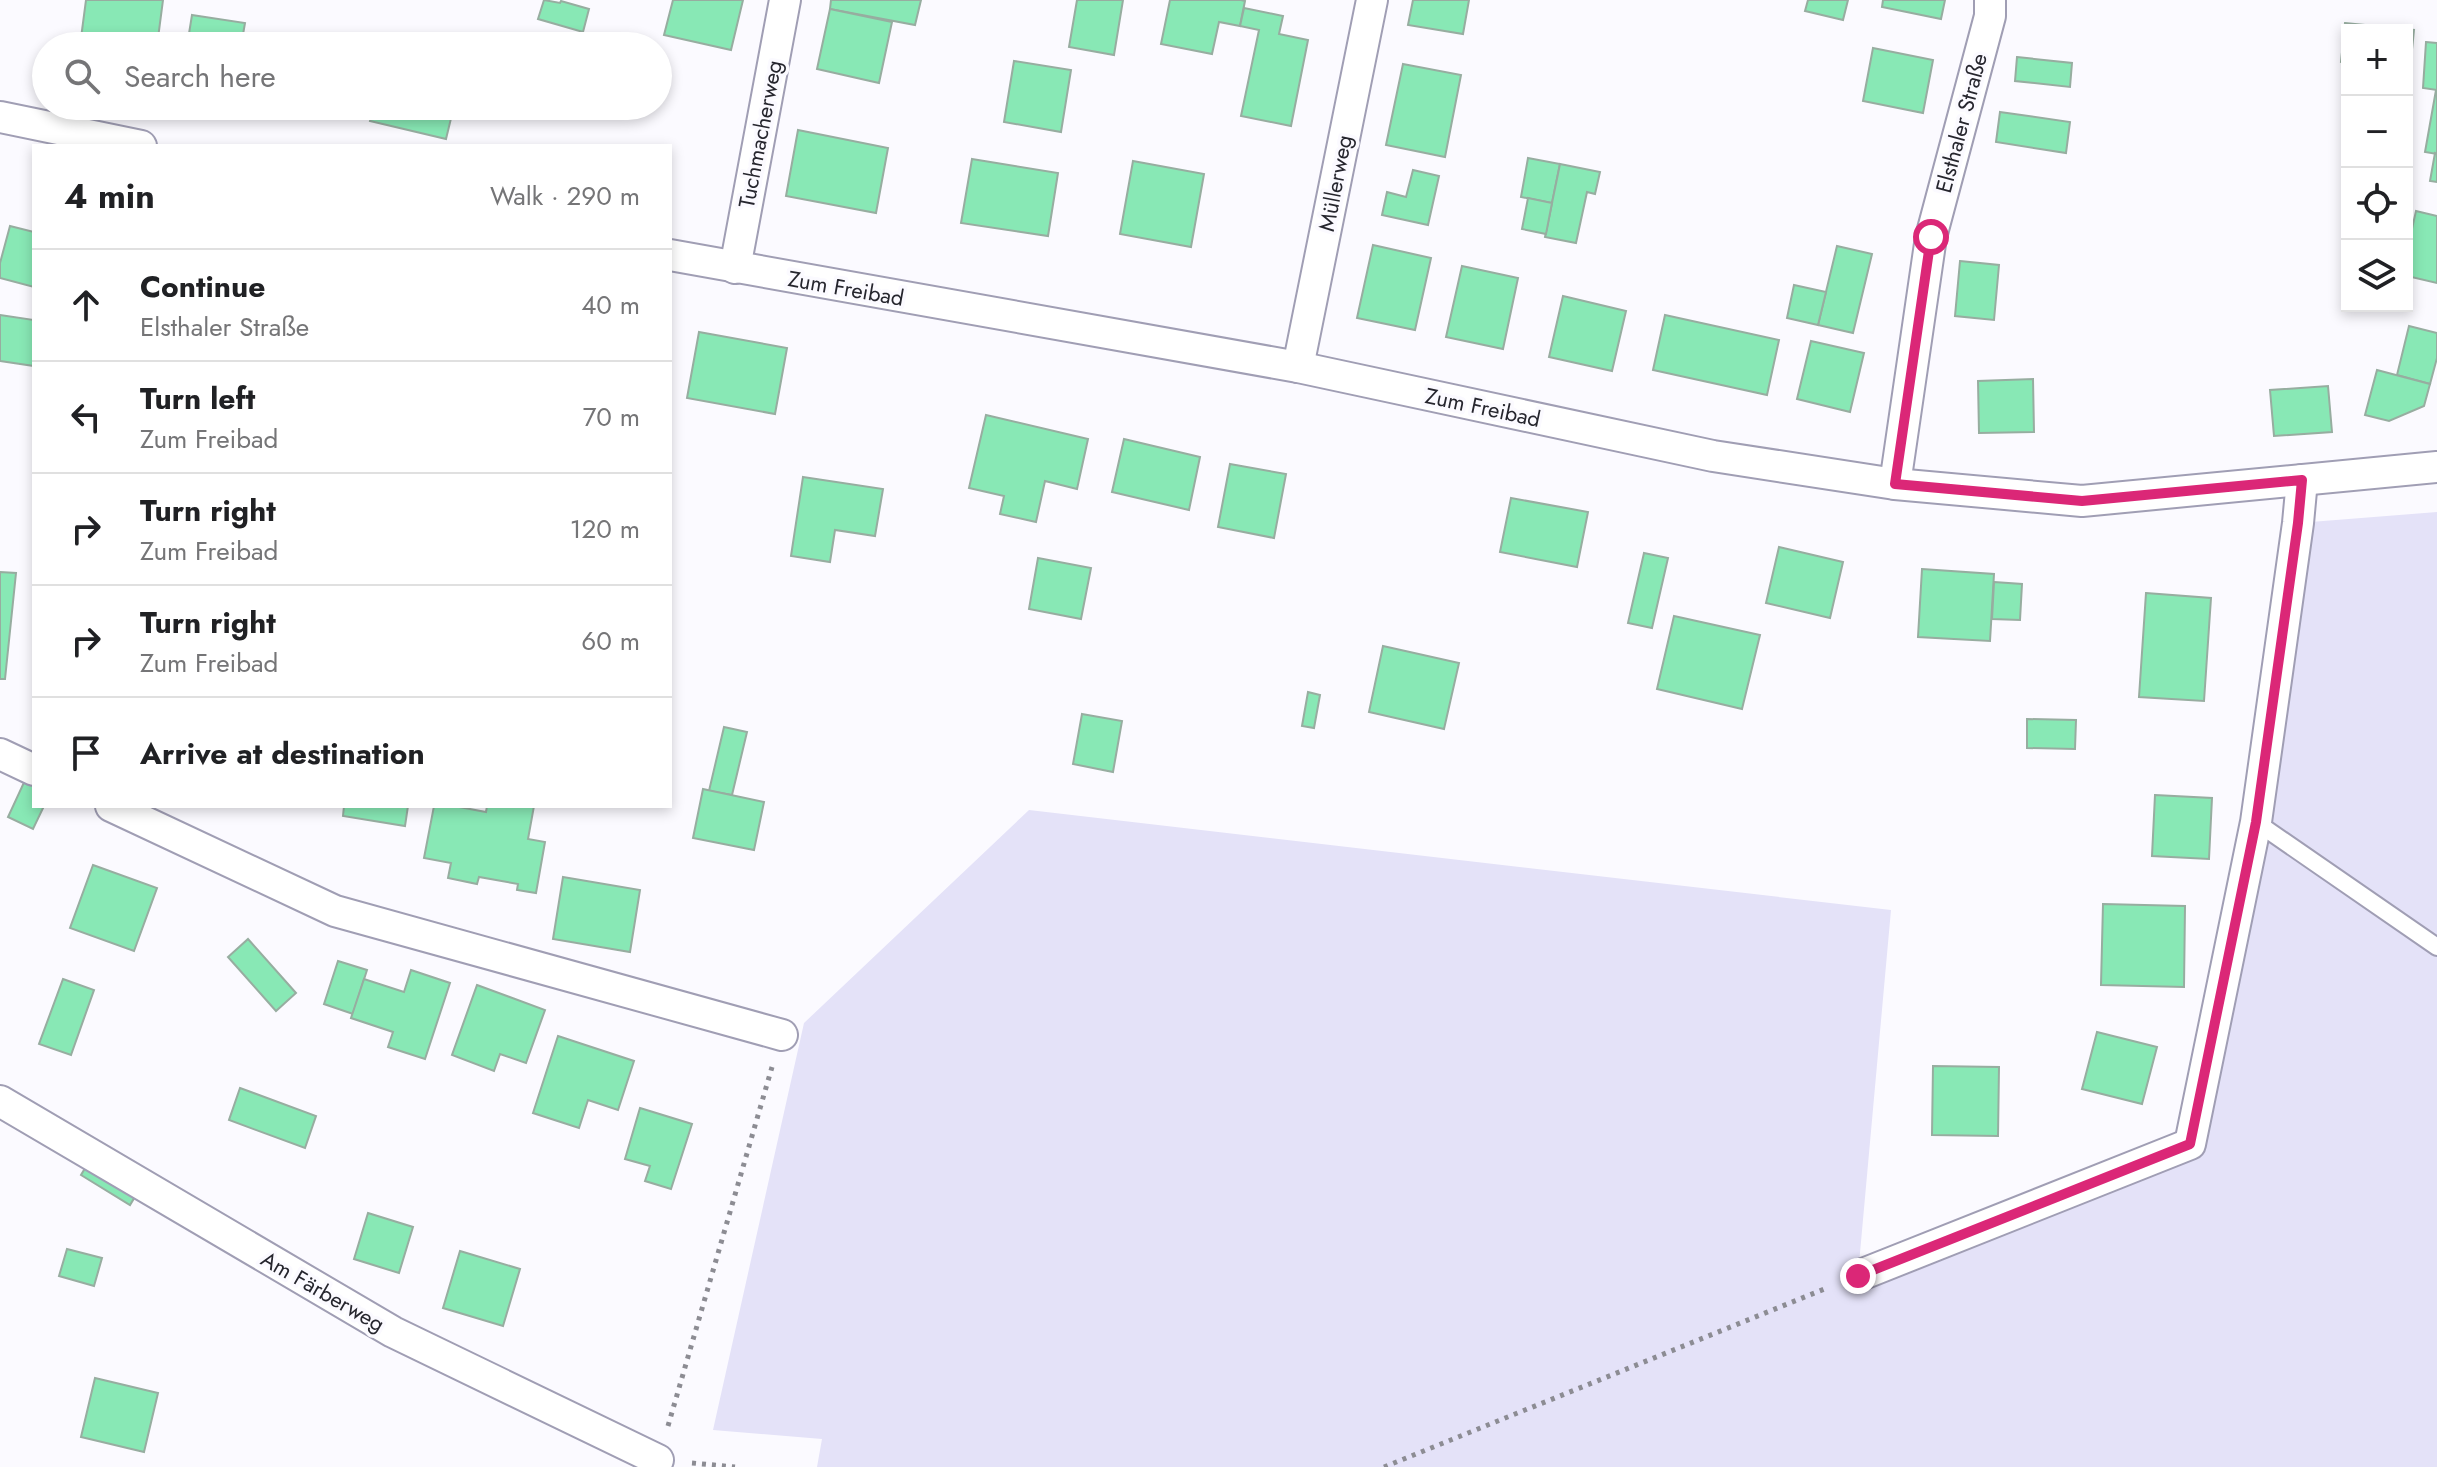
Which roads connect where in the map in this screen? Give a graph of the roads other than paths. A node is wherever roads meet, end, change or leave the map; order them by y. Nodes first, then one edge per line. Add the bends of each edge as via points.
1 (785, 0) edge
2 (1372, 0) edge
3 (1990, 0) edge
4 (0, 117) edge
5 (131, 144) edge
6 (672, 255) edge
7 (735, 268) junction
8 (1298, 367) junction
9 (2435, 459) edge
10 (2302, 480) junction
11 (1895, 484) junction
12 (0, 754) edge
13 (32, 769) edge
14 (115, 808) edge
15 (2256, 822) junction
16 (2437, 947) edge
17 (782, 1035) road end
18 (0, 1101) edge
19 (1858, 1276) road end
20 (658, 1460) road end

1 - 7 street, Tuchmacherweg
2 - 8 street, Müllerweg
3 - 11 street, Elsthaler Straße via 1931,237
4 - 5 street
6 - 7 street, Zum Freibad
7 - 8 street, Zum Freibad
8 - 11 street, Zum Freibad via 1713,456
9 - 10 street, Zum Freibad
10 - 11 street, Zum Freibad via 2082,501
10 - 15 street
12 - 13 street
14 - 17 street via 335,911
15 - 16 lane
15 - 19 street via 2190,1144
18 - 20 street, Am Färberweg via 393,1332

